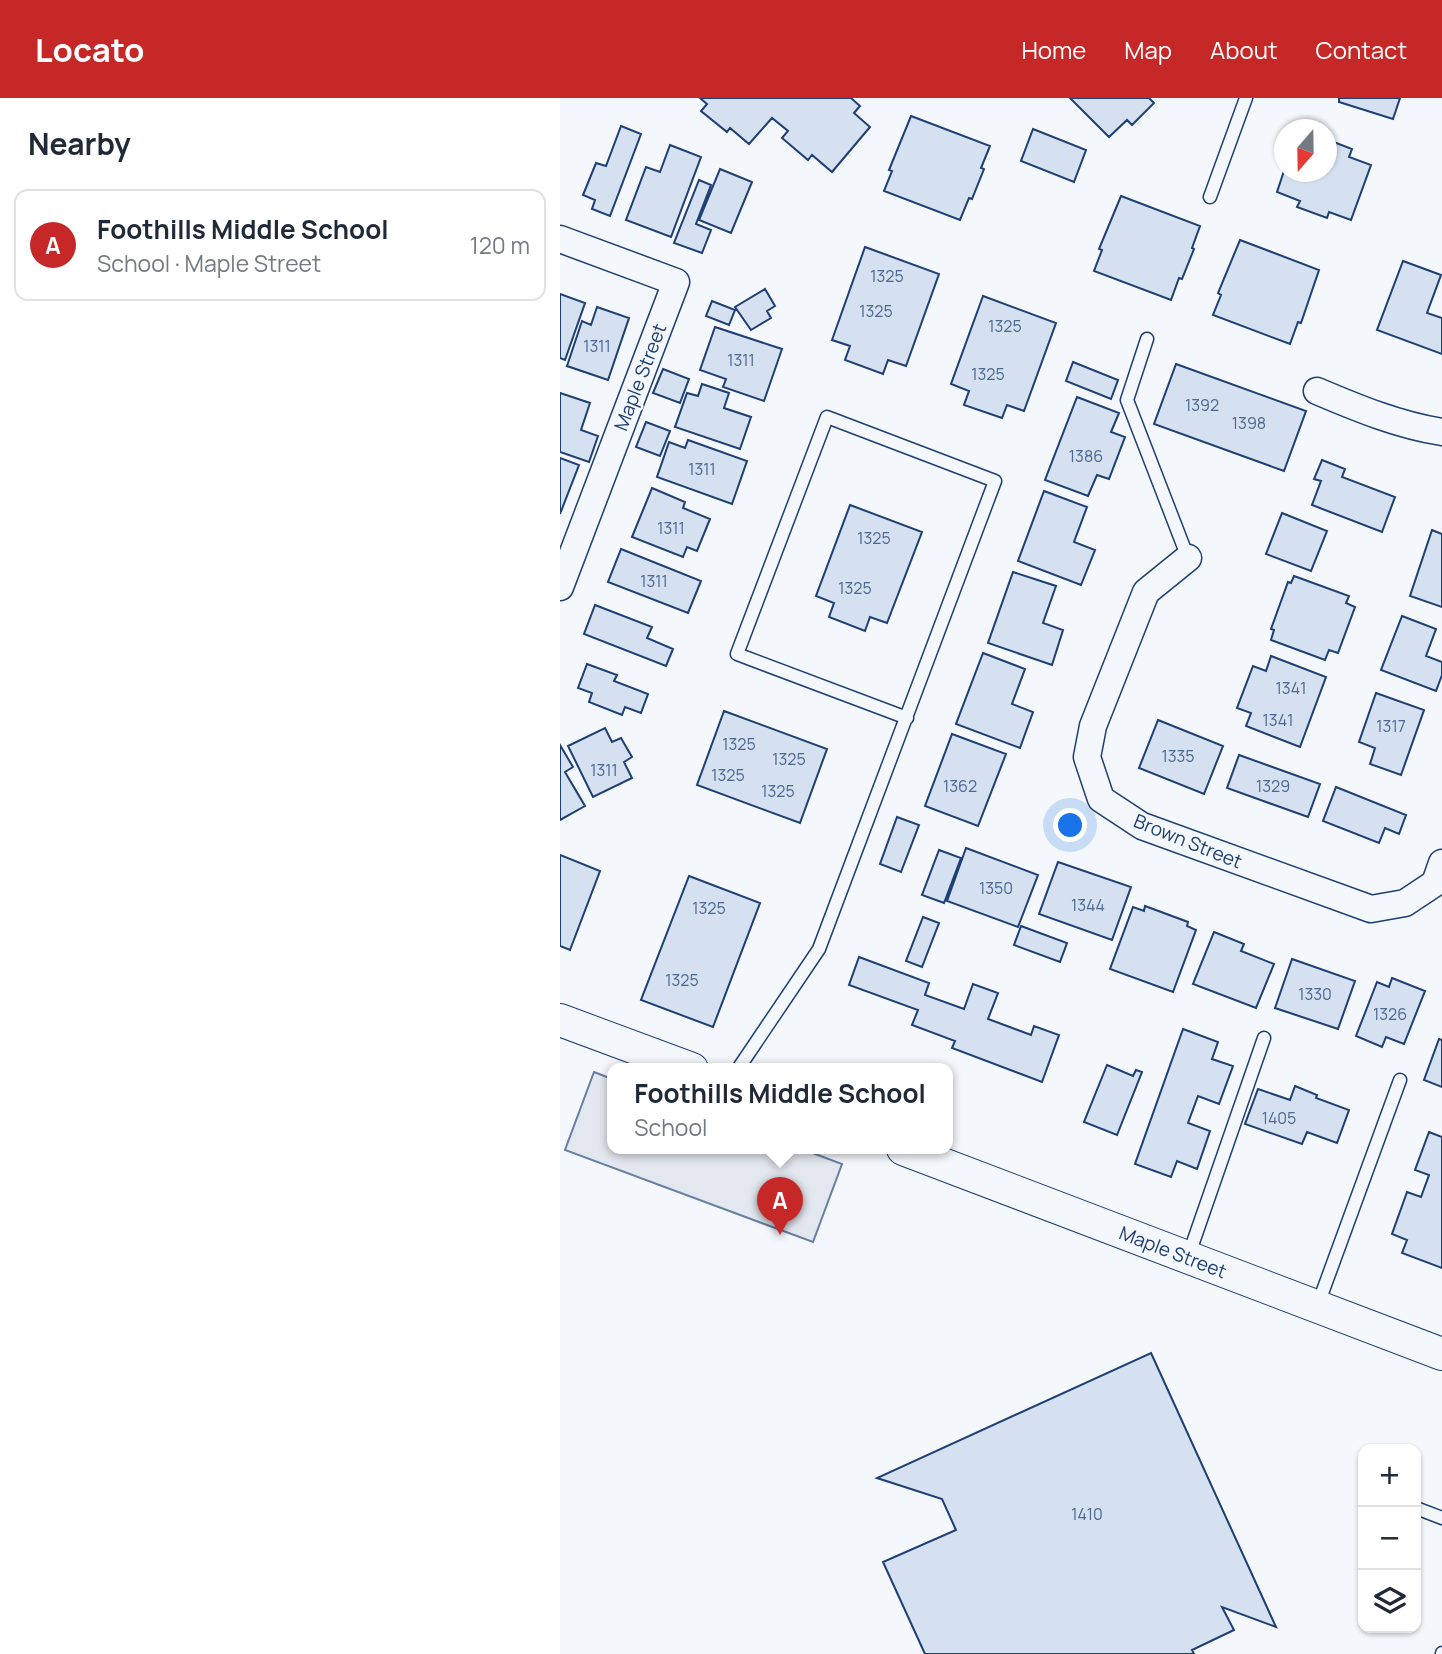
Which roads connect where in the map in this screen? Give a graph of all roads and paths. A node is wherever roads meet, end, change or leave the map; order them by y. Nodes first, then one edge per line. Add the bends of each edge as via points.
1 (1246, 98) edge
2 (1210, 197) dead end
3 (560, 239) edge
4 (1147, 339) dead end
5 (1317, 391) dead end
6 (1442, 432) edge
7 (1188, 558) joint
8 (560, 587) edge
9 (907, 718) junction
10 (1442, 863) edge
11 (560, 1020) edge
12 (1264, 1038) dead end
13 (676, 1063) edge
14 (742, 1063) edge
15 (1400, 1080) dead end
16 (917, 1154) edge
17 (1187, 1258) junction
18 (1317, 1307) junction
19 (1442, 1354) edge
20 (1421, 1510) edge
21 (1442, 1518) edge

1 - 2 lane
3 - 8 street, Maple Street via 676,282
4 - 7 lane via 1127,400
5 - 6 street via 1421,429
7 - 10 street, Brown Street via 1146,592 1093,726 1087,757 1101,799 1142,826 1371,909 1405,903 1434,883
9 - 9 lane via 995,481 827,417 737,654
9 - 14 lane via 819,949
11 - 13 street
12 - 17 lane
15 - 18 lane
16 - 17 street, Maple Street
17 - 18 street, Maple Street
18 - 19 street, Maple Street
20 - 21 lane

